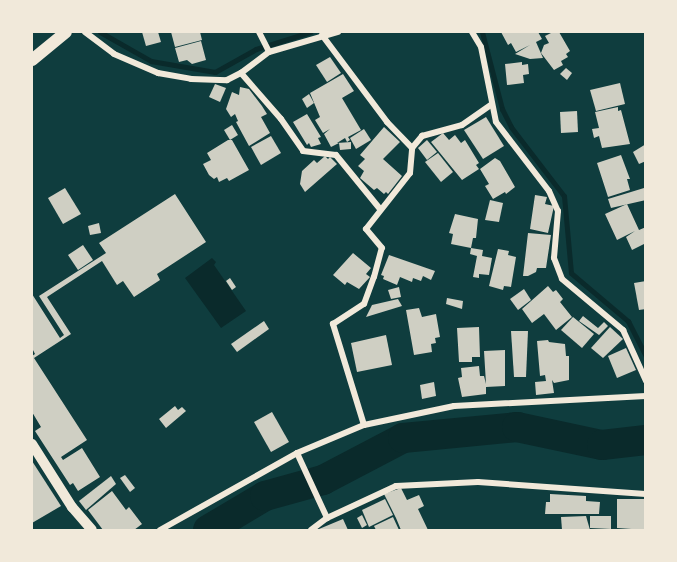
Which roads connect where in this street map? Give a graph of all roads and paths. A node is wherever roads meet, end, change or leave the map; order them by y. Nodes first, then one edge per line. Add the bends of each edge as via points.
1 (66, 32) edge
2 (85, 32) edge
3 (259, 32) edge
4 (338, 32) edge
5 (472, 32) edge
6 (322, 35) junction
7 (269, 52) junction
8 (32, 60) edge
9 (241, 73) junction
10 (491, 105) junction
11 (412, 148) junction
12 (380, 209) junction
13 (645, 381) edge
14 (645, 396) edge
15 (364, 425) junction
16 (32, 444) edge
17 (297, 453) junction
18 (645, 494) edge
19 (327, 518) junction
20 (312, 530) edge
21 (92, 531) edge
22 (160, 531) edge

1 - 8 main road
2 - 9 street via 114,54 158,73 227,80
3 - 7 street
4 - 6 street
5 - 10 street via 481,47
6 - 7 street
6 - 11 street via 387,122
7 - 9 street
9 - 12 street via 303,151 336,155
10 - 11 street via 462,125 422,136
10 - 13 street via 496,122 549,191 558,211 554,258 562,279 623,330
11 - 12 street via 410,173
12 - 15 street via 366,229 382,248 364,304 333,324
14 - 15 street via 454,406
15 - 17 street
16 - 21 street
17 - 19 street
17 - 22 street
18 - 19 street via 478,482 396,486
19 - 20 street

